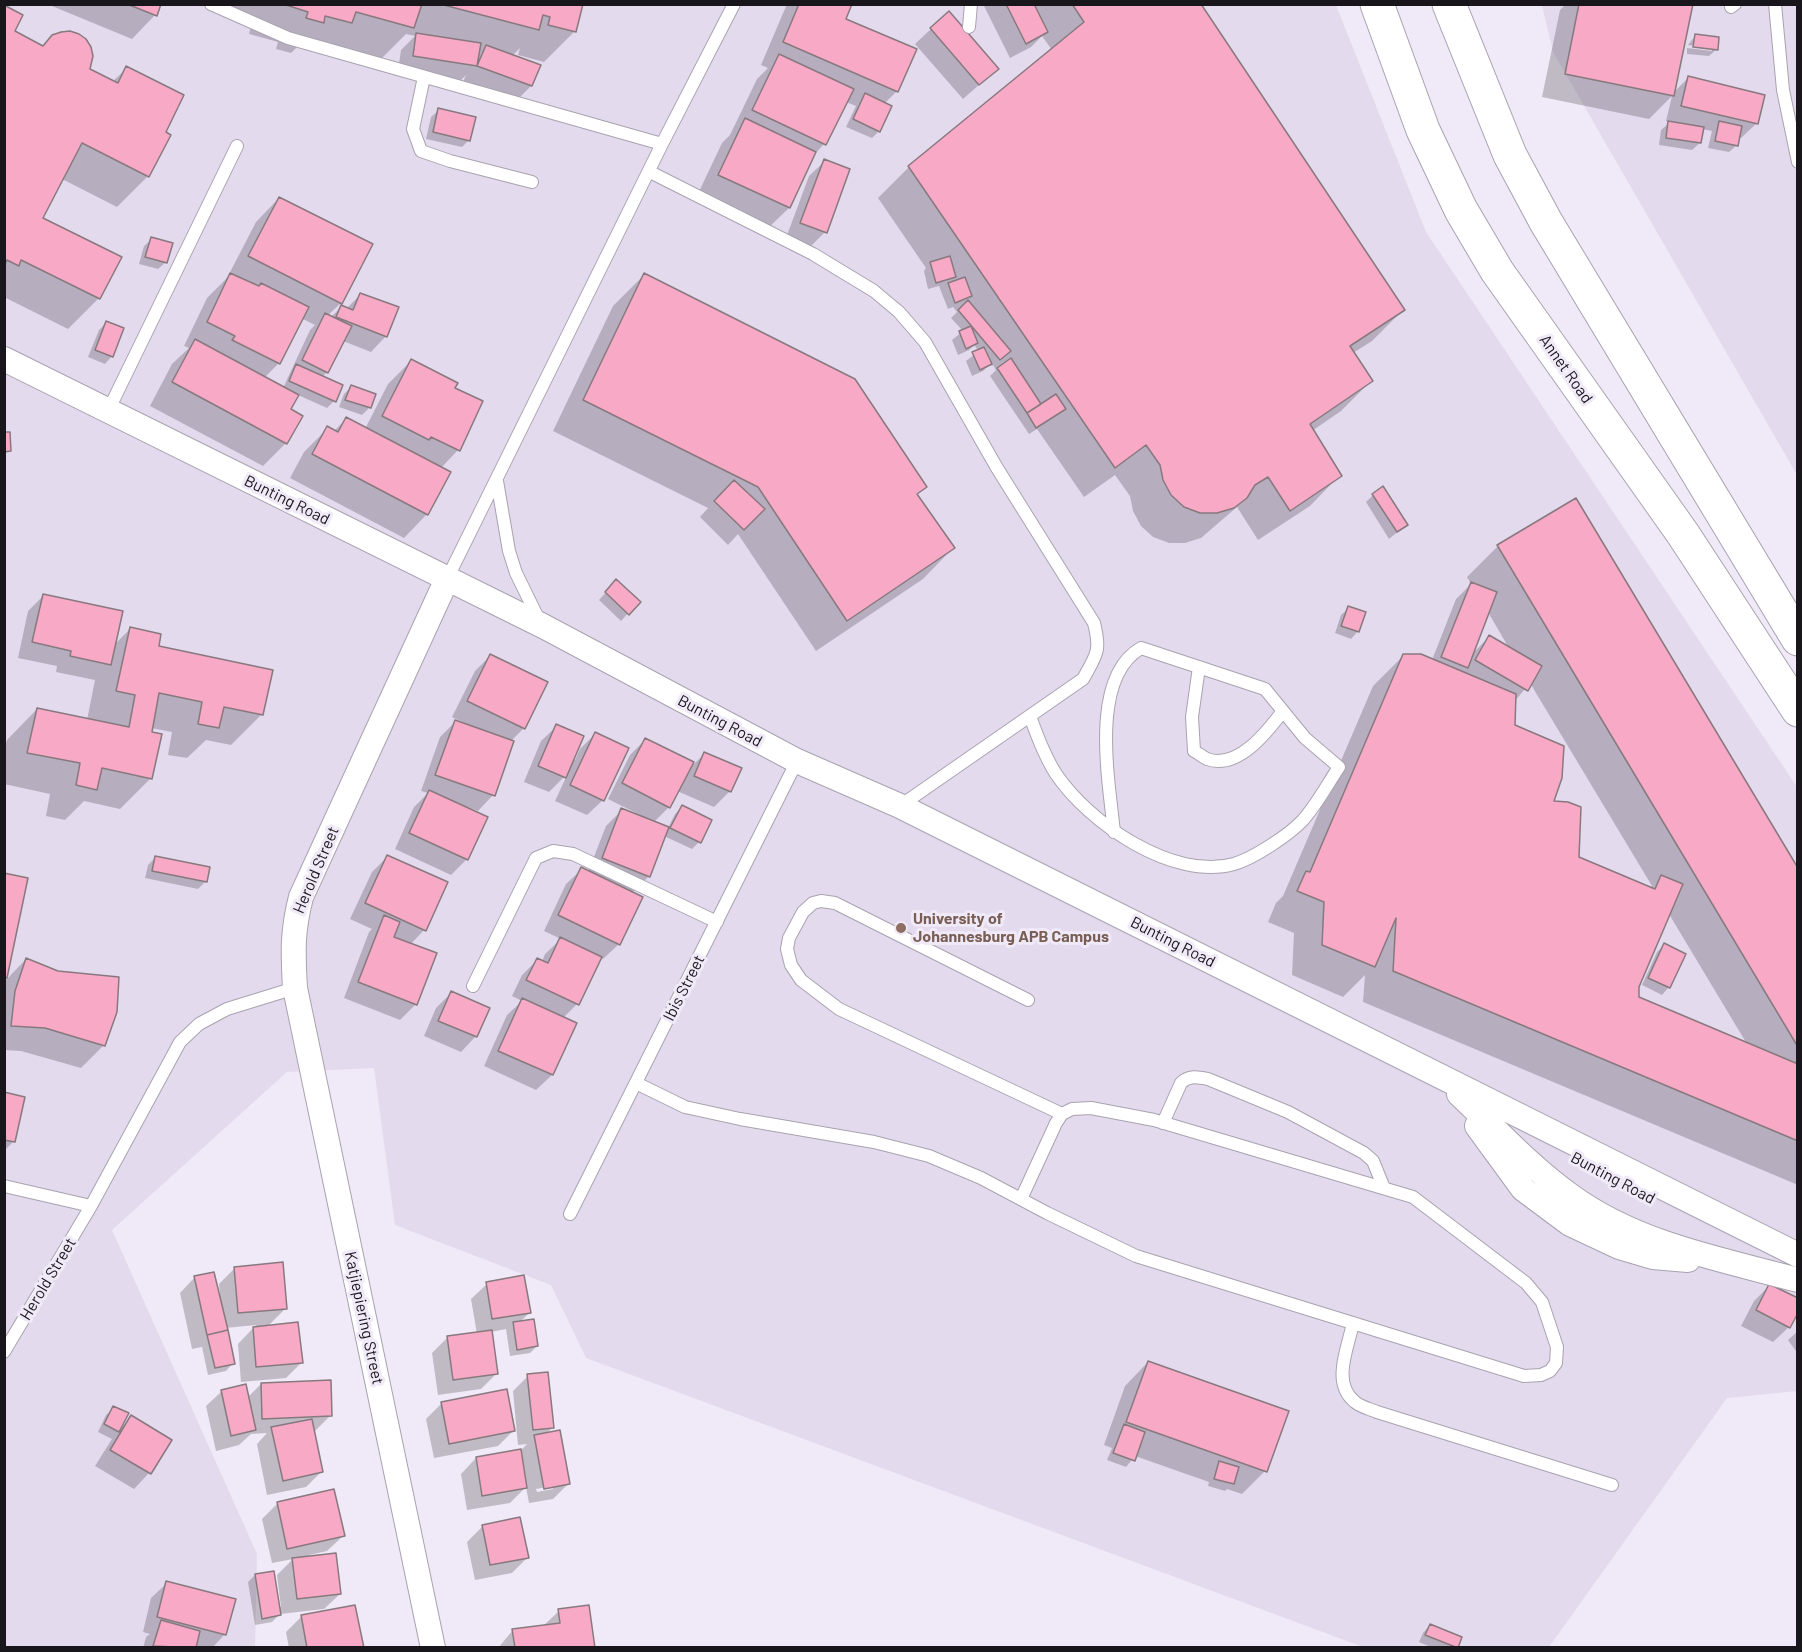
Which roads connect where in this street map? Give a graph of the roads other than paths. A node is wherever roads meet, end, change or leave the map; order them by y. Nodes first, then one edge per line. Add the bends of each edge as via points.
1 (211, 4) edge
2 (734, 4) edge
3 (971, 4) edge
4 (1377, 4) edge
5 (1775, 4) edge
6 (1451, 8) edge
7 (969, 27) dead end
8 (424, 77) junction
9 (663, 144) junction
10 (237, 146) dead end
11 (1797, 162) edge
12 (650, 172) junction
13 (532, 182) dead end
14 (4, 359) edge
15 (108, 411) junction
16 (496, 481) junction
17 (447, 579) junction
18 (543, 626) junction
19 (1797, 639) edge
20 (1199, 667) junction
21 (1797, 710) edge
22 (1283, 711) junction
23 (1030, 716) junction
24 (797, 761) junction
25 (900, 806) junction
26 (1114, 832) junction
27 (717, 921) junction
28 (473, 986) dead end
29 (295, 988) junction
30 (1028, 1000) dead end
31 (1440, 1076) junction
32 (636, 1083) junction
33 (1062, 1114) junction
34 (1163, 1123) junction
35 (4, 1186) edge
36 (1384, 1188) junction
37 (1020, 1199) junction
38 (91, 1206) junction
39 (570, 1214) dead end
40 (1797, 1256) edge
41 (1797, 1280) edge
42 (1353, 1323) junction
43 (4, 1352) edge
44 (1612, 1485) dead end
45 (433, 1647) edge

1 - 8 lane via 288,38
2 - 9 lane
3 - 7 lane
4 - 21 main road, Annet Road via 1423,130 1461,210 1491,261 1683,534
5 - 11 lane via 1783,90
6 - 19 main road via 1510,155 1546,222
8 - 9 lane
8 - 13 lane via 413,129 421,151
9 - 12 lane
10 - 15 lane
12 - 16 lane
12 - 23 lane via 813,254 864,285 899,312 925,342 997,468 1094,623 1099,643 1083,679
14 - 15 street, Bunting Road
15 - 17 street, Bunting Road
16 - 17 lane
16 - 18 lane via 513,562
17 - 18 street, Bunting Road
17 - 29 street, Herold Street via 301,897 294,924
18 - 24 street, Bunting Road
20 - 22 lane via 1265,689
20 - 22 lane via 1192,728 1194,751 1207,759 1243,754
20 - 26 lane via 1141,648 1123,663 1112,689 1104,740
22 - 26 lane via 1305,738 1339,767 1302,821 1280,838 1235,864 1214,867 1165,858
23 - 25 lane
23 - 26 lane via 1056,774 1074,797
24 - 25 street, Bunting Road
24 - 27 lane, Ibis Street
25 - 31 street, Bunting Road
27 - 28 lane via 573,854 553,851 536,858
27 - 32 lane, Ibis Street
29 - 38 lane, Herold Street via 227,1009 199,1024 180,1042
29 - 45 street, Katjiepiering Street
30 - 33 lane via 835,903 813,903 803,912 789,938 791,965 801,980 839,1009
31 - 40 street, Bunting Road via 1573,1158 1640,1193 1686,1215
31 - 41 street, Bunting Road via 1537,1167 1583,1204 1640,1234 1697,1254
32 - 37 lane via 685,1107 929,1156
32 - 39 lane, Ibis Street
33 - 34 lane via 1091,1108
33 - 37 lane
34 - 36 lane
34 - 36 lane via 1181,1083 1194,1077 1208,1079 1288,1112 1364,1153 1373,1161
35 - 38 lane
36 - 42 lane via 1413,1197 1526,1283 1542,1302 1557,1347 1556,1363 1541,1375 1524,1376
37 - 42 lane via 1136,1256
38 - 43 lane, Herold Street
42 - 44 lane via 1342,1375 1344,1389 1356,1403

